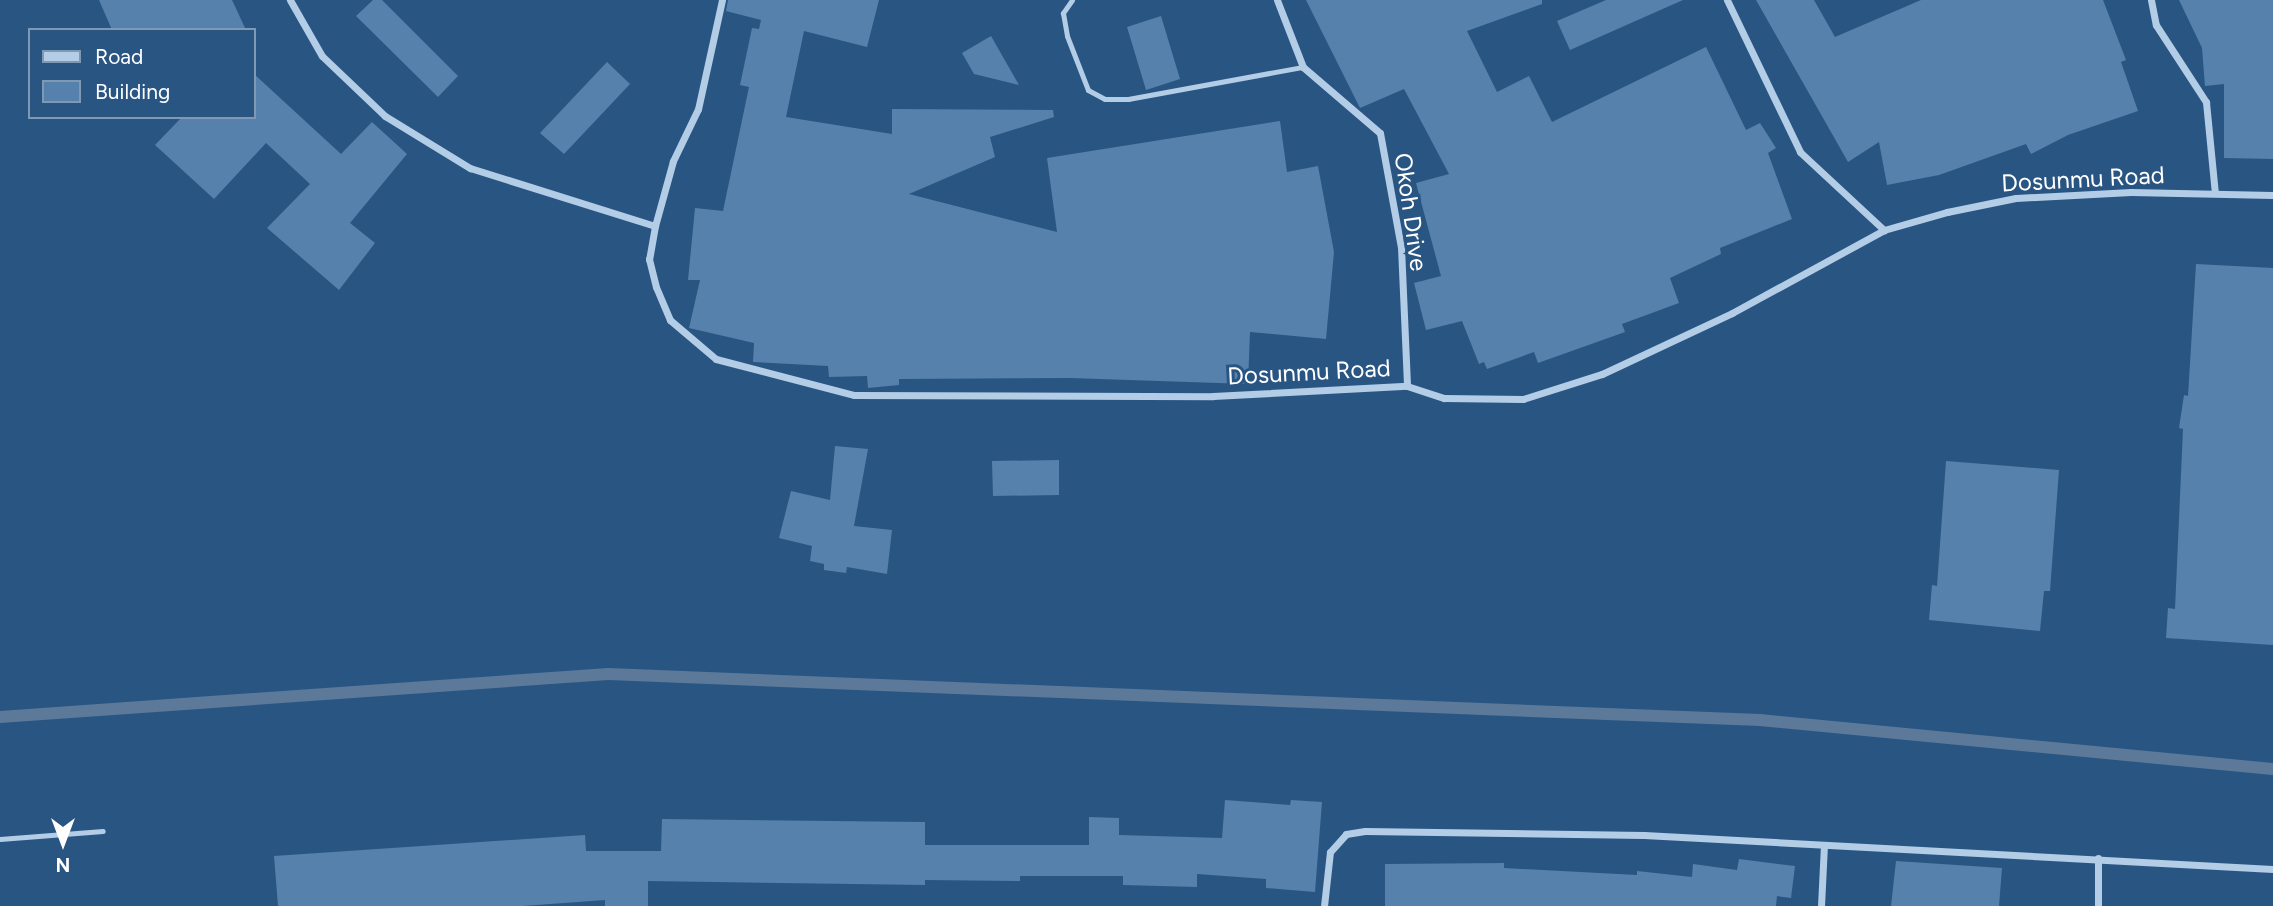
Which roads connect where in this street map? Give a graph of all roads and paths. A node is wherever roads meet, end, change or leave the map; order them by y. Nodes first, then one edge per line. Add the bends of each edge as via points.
1 (290, 0) edge
2 (722, 0) edge
3 (1072, 0) edge
4 (1277, 0) edge
5 (1727, 0) edge
6 (2151, 0) edge
7 (1303, 67) junction
8 (2216, 193) junction
9 (2273, 195) edge
10 (654, 226) junction
11 (1884, 230) junction
12 (1407, 386) junction
13 (103, 831) dead end
14 (0, 839) edge
15 (1824, 845) junction
16 (2098, 858) junction
17 (2273, 869) edge
18 (1324, 906) edge
19 (1821, 906) edge
20 (2098, 906) edge

1 - 10 street via 322,56 385,116 470,168
2 - 10 street, Dosunmu Road via 698,109 673,161
3 - 7 lane via 1063,13 1067,36 1088,90 1105,99 1128,99
4 - 7 street, Okoh Drive
5 - 11 street via 1800,152
6 - 8 street via 2156,25 2206,102
7 - 12 street, Okoh Drive via 1380,133 1401,247
8 - 9 street, Dosunmu Road
8 - 11 street, Dosunmu Road via 2016,198
10 - 12 street, Dosunmu Road via 649,259 656,287 670,320 690,340 716,359 854,395 1213,396
11 - 12 street, Dosunmu Road via 1732,313 1591,378 1523,398 1444,398
13 - 14 lane
15 - 16 street
15 - 18 street via 1506,830 1365,831 1346,834 1330,852
15 - 19 street
16 - 17 street
16 - 20 street

